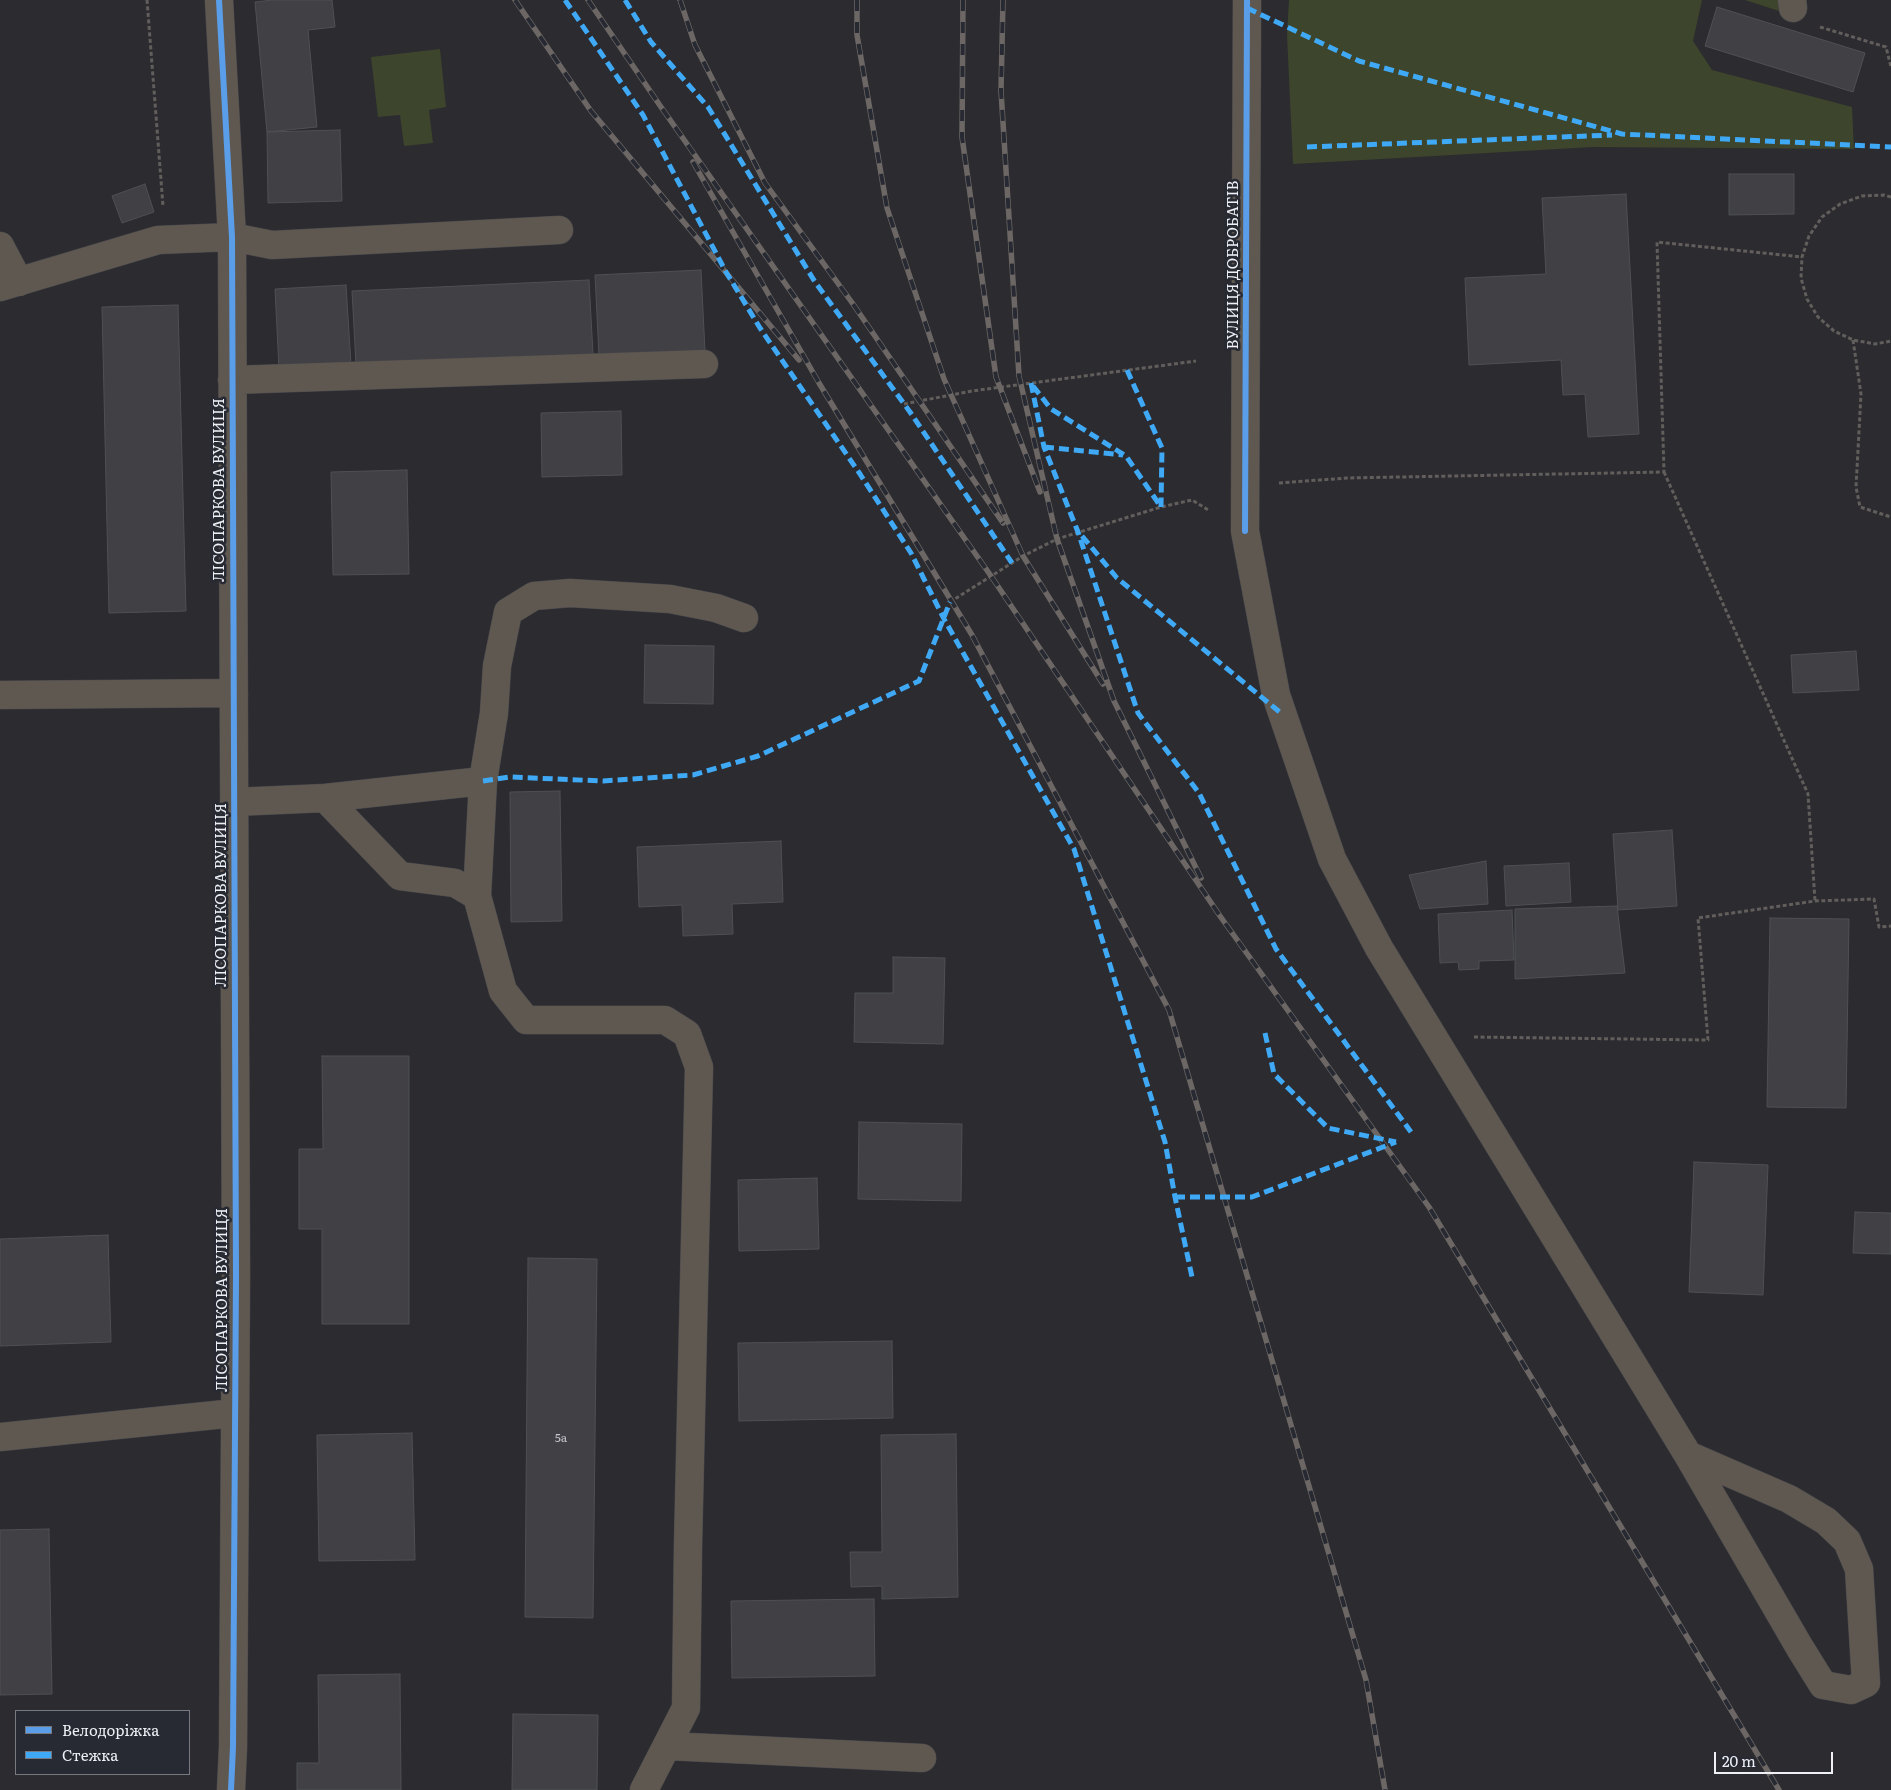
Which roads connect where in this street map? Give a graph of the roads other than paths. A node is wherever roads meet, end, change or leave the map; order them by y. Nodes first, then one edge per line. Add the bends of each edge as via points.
1 (219, 0) edge
2 (1248, 0) edge
3 (559, 230) dead end
4 (232, 237) junction
5 (0, 246) edge
6 (10, 284) edge
7 (704, 364) dead end
8 (232, 380) junction
9 (744, 618) dead end
10 (234, 693) junction
11 (0, 696) edge
12 (483, 781) junction
13 (325, 798) junction
14 (234, 802) junction
15 (477, 896) junction
16 (235, 1413) junction
17 (0, 1436) edge
18 (1688, 1455) junction
19 (667, 1746) junction
20 (922, 1758) dead end
21 (231, 1790) edge
22 (644, 1790) edge

1 - 4 street, ЛІСОПАРКОВА ВУЛИЦЯ
2 - 18 street, ВУЛИЦЯ ДОБРОБАТІВ via 1245,531 1276,695 1332,859 1379,948
3 - 4 street via 272,245
4 - 6 street via 158,240
4 - 8 street, ЛІСОПАРКОВА ВУЛИЦЯ
5 - 6 street
7 - 8 street
8 - 10 street, ЛІСОПАРКОВА ВУЛИЦЯ
9 - 12 street via 716,608 670,599 570,593 534,596 508,612 497,666 494,713
10 - 11 street
10 - 14 street, ЛІСОПАРКОВА ВУЛИЦЯ
12 - 13 street
12 - 15 street
13 - 14 street
13 - 15 street via 400,876 455,882
14 - 16 street, ЛІСОПАРКОВА ВУЛИЦЯ
15 - 19 street via 503,991 526,1020 665,1020 687,1034 699,1067 686,1708
16 - 17 street
16 - 21 street, ЛІСОПАРКОВА ВУЛИЦЯ
18 - 18 street, ВУЛИЦЯ ДОБРОБАТІВ via 1823,1684 1851,1690 1866,1683 1859,1569 1847,1541 1826,1521 1789,1499
19 - 20 street
19 - 22 street

